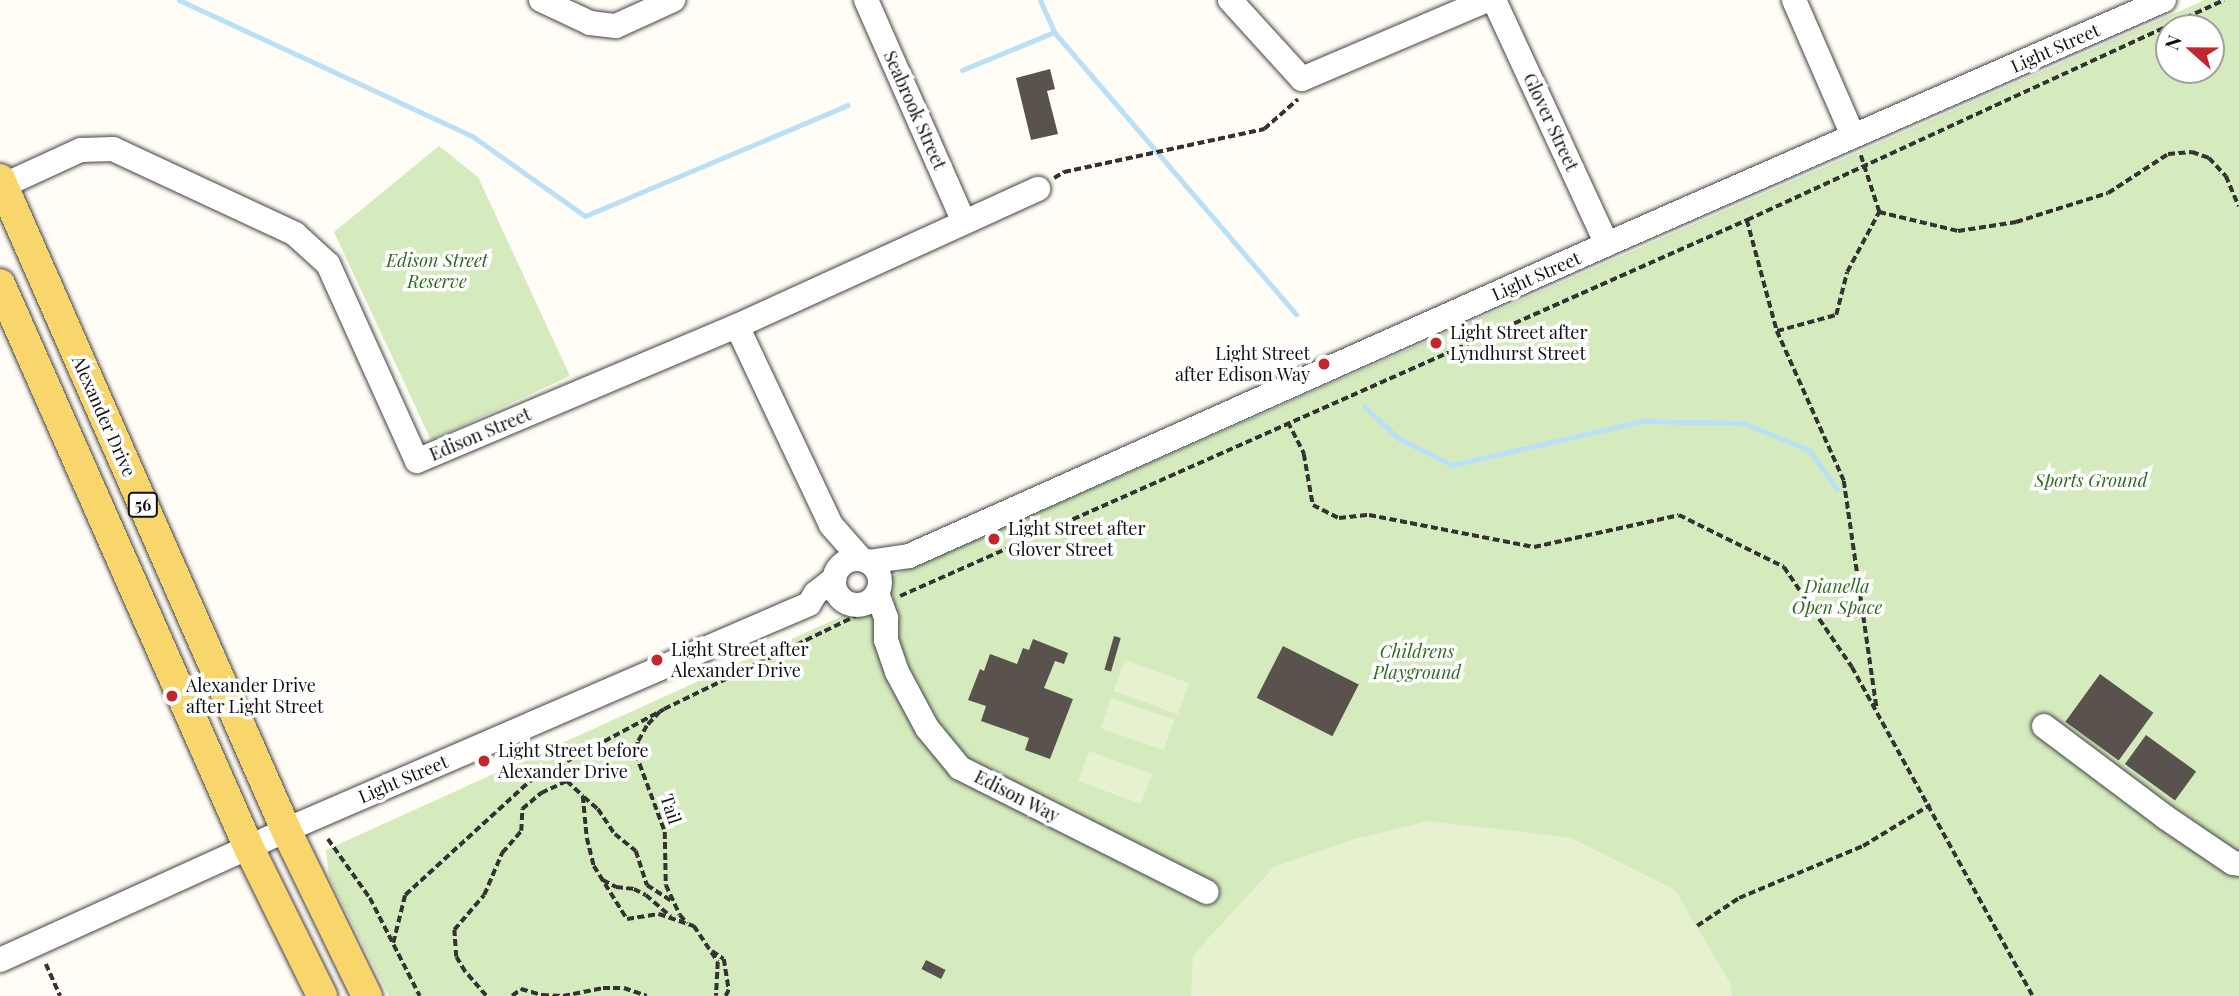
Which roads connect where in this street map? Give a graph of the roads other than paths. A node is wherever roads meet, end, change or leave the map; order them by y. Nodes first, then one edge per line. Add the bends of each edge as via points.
1 (541, 0) edge
2 (674, 0) edge
3 (866, 0) edge
4 (1230, 0) edge
5 (1487, 0) edge
6 (1494, 0) edge
7 (1794, 0) edge
8 (2164, 0) edge
9 (1853, 136) junction
10 (1, 184) edge
11 (1038, 189) road end
12 (964, 220) junction
13 (1607, 244) junction
14 (0, 284) edge
15 (737, 326) junction
16 (831, 525) junction
17 (836, 575) junction
18 (866, 590) junction
19 (809, 604) junction
20 (2044, 726) dead end
21 (286, 830) junction
22 (249, 848) junction
23 (2239, 864) edge
24 (1207, 892) dead end
25 (3, 952) edge
26 (322, 996) edge
27 (368, 996) edge

1 - 2 street via 590,23 616,26
3 - 12 street, Seabrook Street
4 - 5 street via 1302,79
6 - 13 street, Glover Street
7 - 9 street
8 - 9 street, Light Street
9 - 13 street, Light Street
10 - 15 street, Edison Street via 81,150 113,149 295,234 328,264 417,461
10 - 21 main road, Alexander Drive / 56
11 - 12 street, Edison Street
12 - 15 street, Edison Street
13 - 18 street, Light Street via 909,556
14 - 22 main road, 56
15 - 16 street
16 - 17 street
16 - 18 street
17 - 18 street via 838,594
17 - 18 street, Light Street via 847,561
17 - 19 street, Light Street
18 - 19 street, Light Street via 821,608
18 - 24 street, Edison Way via 886,618 886,640 897,672 927,728 960,768
19 - 21 street, Light Street
20 - 23 street via 2165,817
21 - 22 street, Light Street
21 - 27 main road, Alexander Drive / 56
22 - 25 street, Light Street
22 - 26 main road, 56

